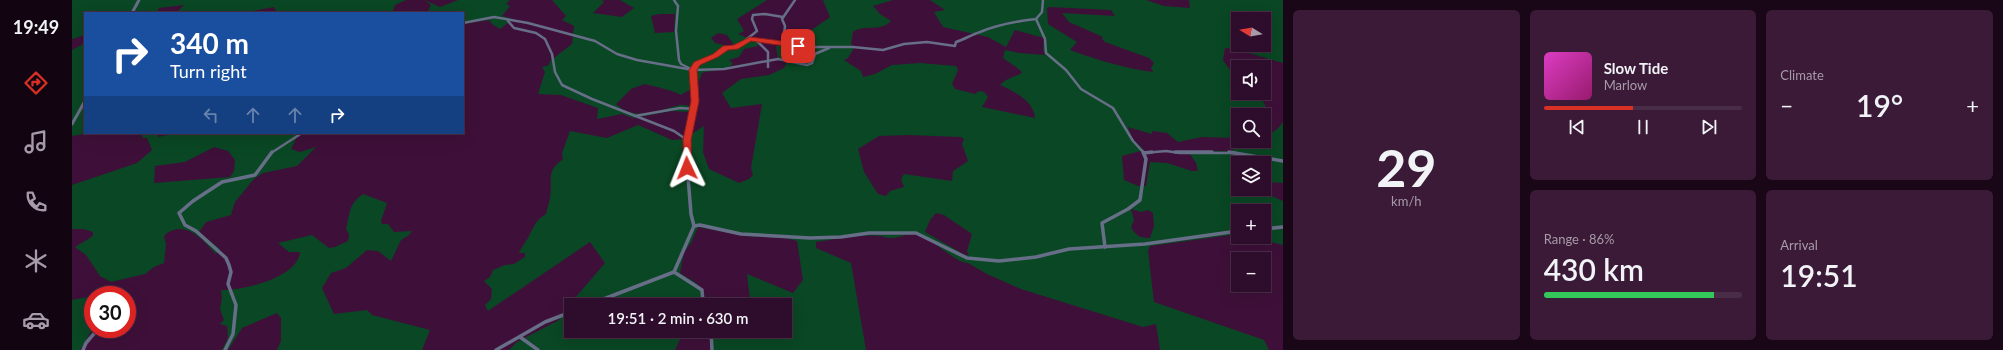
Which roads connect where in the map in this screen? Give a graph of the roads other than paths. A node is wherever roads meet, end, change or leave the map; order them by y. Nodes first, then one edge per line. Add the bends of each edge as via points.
1 (139, 0) edge
2 (674, 0) edge
3 (795, 0) edge
4 (1044, 0) edge
5 (133, 12) edge
6 (783, 17) junction
7 (1036, 19) junction
8 (508, 20) junction
9 (464, 23) edge
10 (750, 39) junction
11 (758, 41) junction
12 (794, 44) junction
13 (829, 48) junction
14 (767, 62) junction
15 (768, 67) dead end
16 (693, 70) junction
17 (84, 103) edge
18 (694, 109) junction
19 (634, 116) junction
20 (72, 124) edge
21 (300, 134) edge
22 (687, 140) junction
23 (1144, 153) junction
24 (1283, 161) edge
25 (694, 226) junction
26 (1283, 226) edge
27 (1271, 227) edge
28 (1231, 232) edge
29 (1105, 247) junction
30 (674, 272) junction
31 (606, 298) edge
32 (703, 298) edge
33 (564, 315) edge
34 (520, 336) junction
35 (90, 338) edge
36 (711, 338) edge
37 (83, 350) edge
38 (225, 350) edge
39 (496, 350) edge
40 (538, 350) edge
41 (712, 350) edge

1 - 5 street
2 - 16 street via 678,6 676,31 679,60
3 - 6 street
4 - 7 street via 1042,12
6 - 10 street via 753,15 752,19 757,29
6 - 12 street via 784,35
7 - 13 street via 978,32 956,42 955,46 927,42 904,44 883,50
7 - 23 street via 1045,39 1046,53 1066,70 1081,88 1113,108
8 - 9 street via 494,17
8 - 16 street via 553,28 595,41 617,54 637,60
8 - 19 street via 514,28 536,33 545,39 562,85
10 - 11 street
10 - 16 street via 736,47 726,48 697,64
11 - 12 street
11 - 14 street via 768,52
12 - 13 street
13 - 14 street via 815,54 812,63 807,65 778,60
14 - 15 street
14 - 16 street via 708,71
16 - 18 street
17 - 20 street
18 - 19 street via 680,108
18 - 22 street
19 - 22 street via 674,131
21 - 38 street via 271,153 254,174 222,182 179,213 182,223 196,231 226,258 229,265 231,272 228,284 236,305 233,334
22 - 25 street via 686,154
23 - 24 street via 1227,152
23 - 29 street via 1146,159 1140,200 1102,222
25 - 29 street via 741,234 810,238 916,232 967,258 983,261 1036,257 1069,249
25 - 30 street
26 - 27 street
28 - 29 street
30 - 31 street
30 - 32 street via 702,290
33 - 34 street
34 - 39 street
34 - 40 street
35 - 37 street
36 - 41 street

